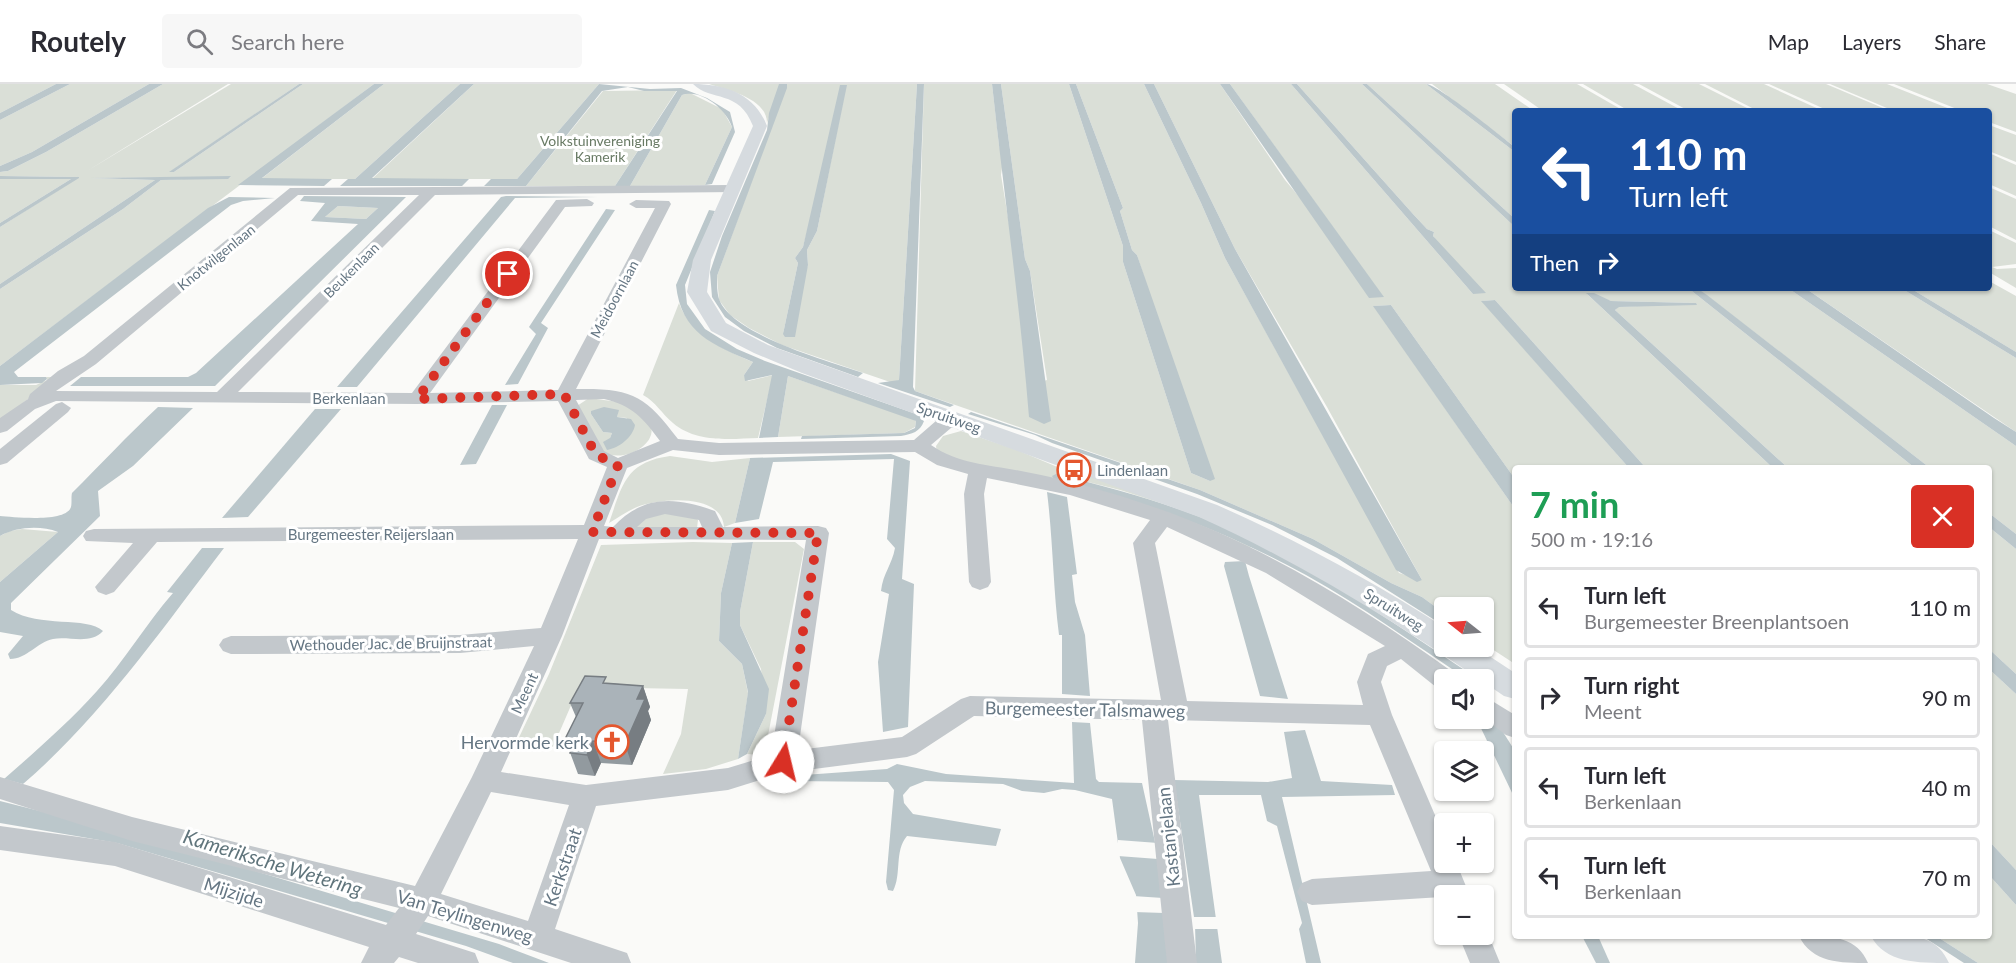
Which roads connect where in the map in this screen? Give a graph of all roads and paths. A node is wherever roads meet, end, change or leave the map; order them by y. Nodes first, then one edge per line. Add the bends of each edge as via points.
1 (700, 84) edge
2 (732, 189) junction
3 (431, 191) junction
4 (612, 196) junction
5 (564, 394) junction
6 (222, 397) junction
7 (417, 399) junction
8 (28, 405) junction
9 (62, 408) dead end
10 (951, 418) junction
11 (0, 427) edge
12 (672, 444) junction
13 (919, 446) junction
14 (0, 459) edge
15 (618, 465) junction
16 (978, 471) junction
17 (1163, 517) junction
18 (592, 532) junction
19 (94, 536) dead end
20 (151, 536) junction
21 (980, 582) dead end
22 (106, 587) dead end
23 (1434, 635) edge
24 (549, 636) junction
25 (231, 645) dead end
26 (1401, 649) junction
27 (1468, 657) edge
28 (1434, 672) edge
29 (1512, 686) edge
30 (1165, 710) junction
31 (1494, 713) edge
32 (1379, 715) junction
33 (1512, 726) edge
34 (783, 762) junction
35 (484, 780) junction
36 (9, 790) edge
37 (586, 796) junction
38 (0, 838) edge
39 (1452, 885) edge
40 (1434, 889) edge
41 (1312, 891) dead end
42 (400, 931) edge
43 (537, 938) junction
44 (1818, 939) edge
45 (1894, 939) edge
46 (1478, 945) edge
47 (464, 963) edge
48 (616, 963) edge
49 (1182, 963) edge
50 (1485, 963) edge
51 (1853, 963) edge
52 (1930, 963) edge

1 - 2 main road, Spruitweg via 735,96 757,113 760,126
2 - 4 street
2 - 10 main road, Spruitweg via 702,260 697,292 718,327 800,364
3 - 4 street
3 - 6 street, Beukenlaan
3 - 8 street, Knotwilgenlaan via 295,191 90,360 64,375
4 - 5 street, Meidoornlaan via 664,204
4 - 7 street via 561,203
5 - 7 street, Berkenlaan
5 - 12 street via 604,394 642,404
5 - 15 street via 596,455
6 - 7 street, Berkenlaan
6 - 8 street via 54,396
8 - 11 street
9 - 14 street
10 - 13 street
10 - 23 main road, Spruitweg via 1154,489 1264,535
12 - 13 street via 719,449
12 - 15 street
13 - 16 street via 935,459
15 - 18 street, Meent
16 - 17 street via 1070,489
16 - 21 street via 974,494
17 - 26 street via 1282,571 1382,632
17 - 30 street, Kastanjelaan via 1144,543
18 - 20 street, Burgemeester Reijerslaan
18 - 24 street, Meent
18 - 34 street, Burgemeester Reijerslaan via 818,533
19 - 20 street, Burgemeester Reijerslaan
20 - 22 street
24 - 25 street, Wethouder Jac. de Bruijnstraat via 460,644
24 - 35 street, Meent
26 - 28 street
26 - 32 street via 1377,660 1369,682
27 - 29 main road
30 - 32 street, Burgemeester Talsmaweg
30 - 34 street, Burgemeester Talsmaweg via 970,706 907,747
30 - 49 street, Kastanjelaan
31 - 33 street
32 - 39 street
34 - 37 street, Burgemeester Talsmaweg via 728,778
35 - 37 street, Burgemeester Talsmaweg
35 - 42 street, Meent
36 - 42 street, Van Teylingenweg via 132,829
37 - 43 street, Kerkstraat
38 - 42 street, Mijzijde via 115,854
40 - 41 street
42 - 43 street, Van Teylingenweg
42 - 47 street, Mijzijde
43 - 48 street, Van Teylingenweg
44 - 51 street
45 - 52 main road
46 - 50 street

